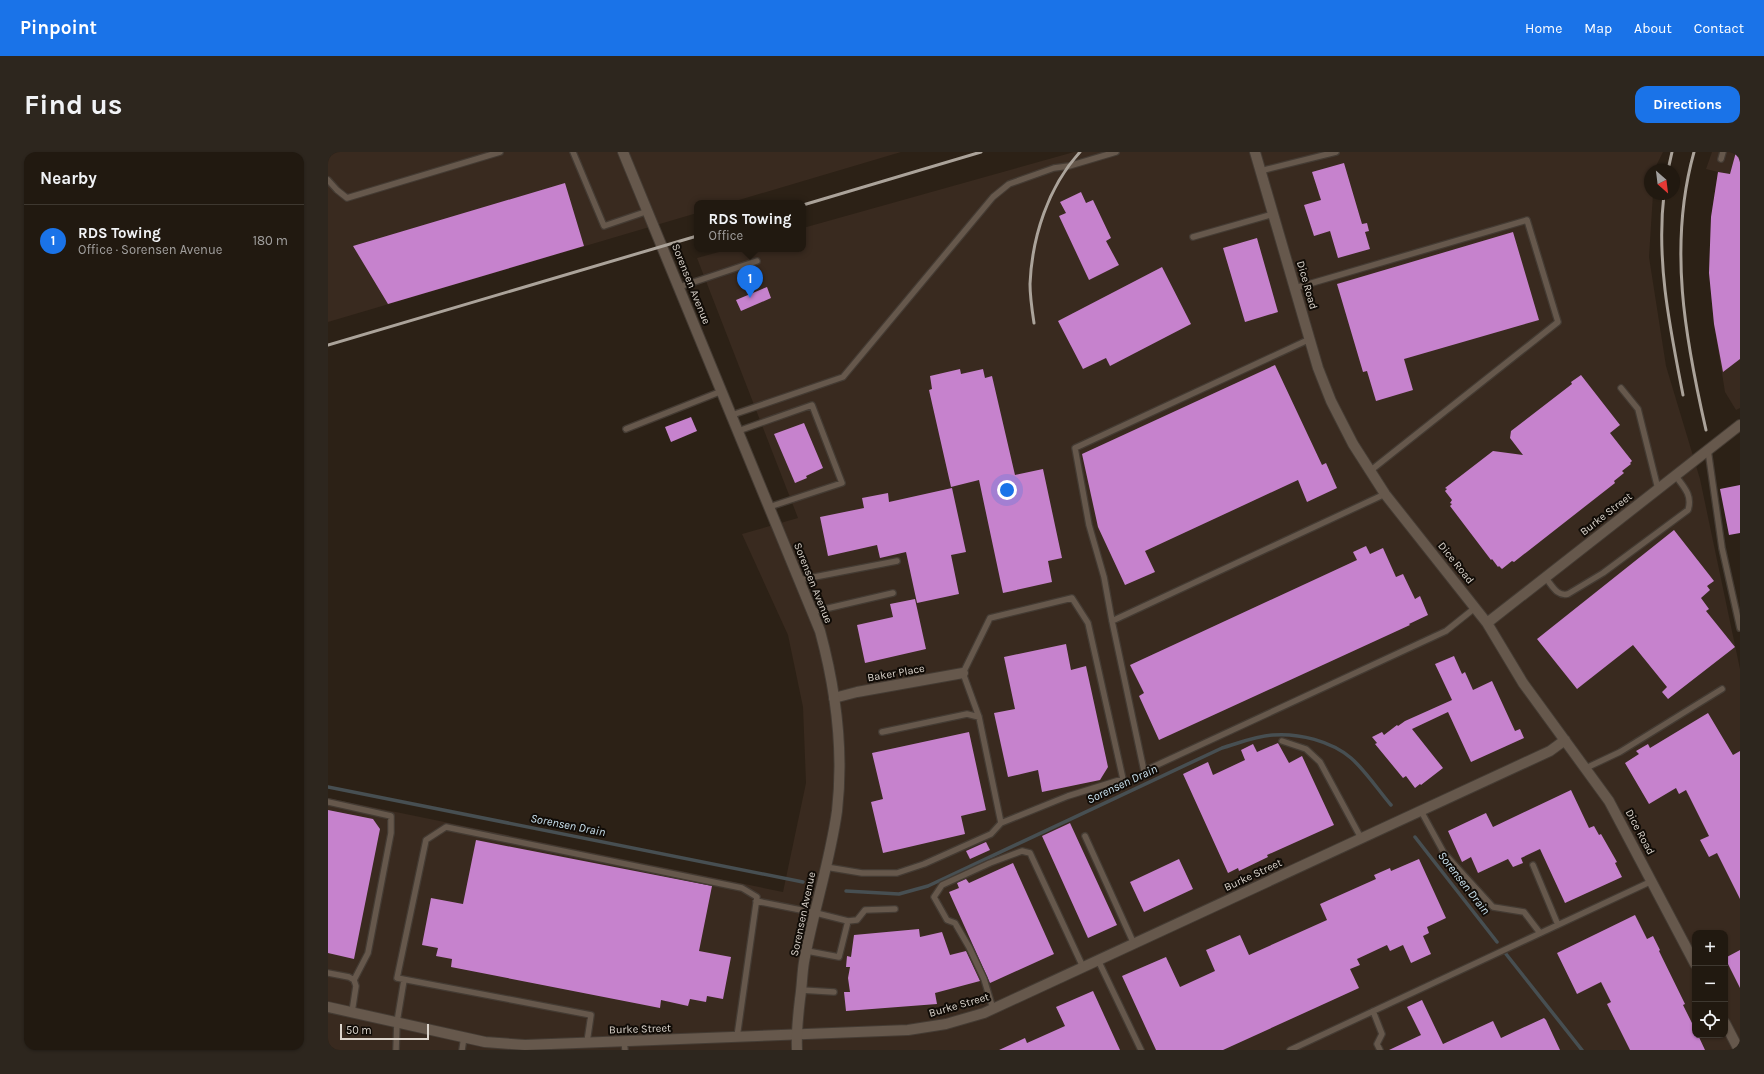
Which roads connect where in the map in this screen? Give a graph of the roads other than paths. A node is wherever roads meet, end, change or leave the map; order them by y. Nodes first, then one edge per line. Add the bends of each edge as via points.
1 (500, 152) edge
2 (573, 152) edge
3 (623, 152) edge
4 (1116, 152) edge
5 (1255, 152) edge
6 (1336, 152) edge
7 (1723, 152) edge
8 (1721, 159) dead end
9 (1260, 171) junction
10 (328, 180) edge
11 (648, 211) junction
12 (1273, 214) junction
13 (1192, 237) dead end
14 (757, 261) dead end
15 (679, 286) junction
16 (1295, 288) junction
17 (1310, 340) junction
18 (1621, 388) dead end
19 (722, 391) junction
20 (732, 416) junction
21 (1740, 425) edge
22 (626, 429) dead end
23 (738, 431) junction
24 (1708, 450) junction
25 (1370, 471) junction
26 (1675, 475) junction
27 (1658, 489) junction
28 (1385, 494) junction
29 (769, 506) junction
30 (897, 562) dead end
31 (1545, 577) junction
32 (799, 580) junction
33 (893, 593) dead end
34 (1476, 608) junction
35 (812, 612) junction
36 (1112, 621) junction
37 (1487, 623) junction
38 (1740, 628) edge
39 (963, 673) junction
40 (1722, 689) dead end
41 (834, 698) junction
42 (979, 717) junction
43 (882, 732) dead end
44 (1565, 740) junction
45 (1282, 741) dead end
46 (1586, 768) junction
47 (328, 802) edge
48 (1421, 811) junction
49 (1001, 823) junction
50 (1085, 836) dead end
51 (1361, 838) junction
52 (1533, 865) dead end
53 (826, 867) junction
54 (1652, 881) junction
55 (756, 901) junction
56 (895, 909) dead end
57 (816, 912) junction
58 (848, 921) junction
59 (1558, 925) junction
60 (1540, 933) junction
61 (1134, 944) junction
62 (807, 950) junction
63 (1692, 958) edge
64 (1098, 960) junction
65 (1084, 967) junction
66 (328, 973) edge
67 (354, 980) junction
68 (404, 980) junction
69 (801, 990) junction
70 (834, 992) dead end
71 (328, 1007) edge
72 (993, 1009) junction
73 (352, 1012) junction
74 (1373, 1012) junction
75 (397, 1022) junction
76 (1728, 1028) edge
77 (796, 1035) junction
78 (464, 1037) junction
79 (737, 1037) junction
80 (587, 1042) junction
81 (624, 1046) edge
82 (396, 1050) edge
83 (462, 1050) edge
84 (798, 1050) edge
85 (1141, 1050) edge
86 (1290, 1050) edge
87 (1380, 1050) edge
88 (1739, 1050) edge

1 - 10 lane via 347,198
2 - 11 lane via 604,226
3 - 11 street, Sorensen Avenue
4 - 20 lane via 1054,168 1009,184 993,197 843,377
5 - 9 street, Dice Road
6 - 9 lane
7 - 8 lane
9 - 12 street, Dice Road
11 - 15 street, Sorensen Avenue
12 - 13 lane
12 - 16 street, Dice Road
14 - 15 lane
15 - 19 street, Sorensen Avenue
16 - 17 street, Dice Road
16 - 25 lane via 1527,220 1558,322
17 - 25 street, Dice Road via 1331,401
17 - 36 lane via 1075,448 1089,525 1104,577
18 - 27 lane via 1638,409
19 - 20 street, Sorensen Avenue
19 - 22 lane
20 - 23 street, Sorensen Avenue
21 - 24 street, Burke Street
23 - 29 street, Sorensen Avenue
23 - 29 lane via 812,405 842,483
24 - 26 street, Burke Street
24 - 38 lane via 1722,548
25 - 28 street, Dice Road
26 - 27 street, Burke Street
26 - 31 lane via 1690,499 1688,510 1604,572 1568,594 1559,594
27 - 31 street, Burke Street
28 - 34 street, Dice Road
28 - 36 lane
29 - 32 street, Sorensen Avenue
30 - 32 lane
31 - 37 street, Burke Street
32 - 35 street, Sorensen Avenue
33 - 35 lane
34 - 36 lane via 1446,631 1144,771
34 - 37 street, Dice Road
35 - 41 street, Sorensen Avenue via 827,657
37 - 44 street, Dice Road via 1523,683
39 - 41 street, Baker Place
39 - 42 lane
39 - 49 lane via 990,618 1072,598 1088,623 1123,779 1068,796
40 - 46 lane via 1620,752
41 - 53 street, Sorensen Avenue via 838,726 838,775 836,811
42 - 43 lane via 967,714
42 - 49 lane
44 - 46 street, Dice Road
44 - 48 street, Burke Street via 1550,751
45 - 51 lane via 1306,749 1320,762
46 - 54 street, Dice Road via 1609,801
47 - 67 lane via 391,816 391,833 368,953
48 - 51 street, Burke Street
48 - 60 lane via 1444,853 1492,907 1524,912
49 - 53 lane via 991,834 924,864 897,873
50 - 61 lane
51 - 61 street, Burke Street
52 - 59 lane
53 - 57 street, Sorensen Avenue
54 - 59 lane
54 - 63 street, Dice Road
55 - 57 lane
55 - 68 lane via 757,897 742,888 446,827 426,840 397,978
55 - 79 lane
56 - 58 lane via 865,910 858,920
57 - 58 lane
57 - 62 street, Sorensen Avenue
58 - 62 lane via 840,957
59 - 60 lane
60 - 74 lane
61 - 64 street, Burke Street
62 - 69 street, Sorensen Avenue
64 - 65 street, Burke Street
64 - 85 lane
65 - 72 street, Burke Street
65 - 72 lane via 1030,853 1022,851 942,885 934,896 947,920 955,924 968,948 984,979
66 - 67 lane
67 - 73 lane via 356,986
68 - 75 lane
68 - 80 lane via 591,1016
69 - 70 lane
69 - 77 street, Sorensen Avenue
71 - 73 street, Burke Street
72 - 77 street, Burke Street via 946,1024 908,1030
73 - 75 street, Burke Street
74 - 86 lane
74 - 87 lane via 1382,1034 1377,1044
75 - 78 street, Burke Street
75 - 82 lane
76 - 88 street
77 - 79 street, Burke Street
77 - 84 street, Sorensen Avenue
78 - 80 street, Burke Street via 485,1042 525,1045
78 - 83 lane
79 - 81 street, Burke Street
80 - 81 street, Burke Street

